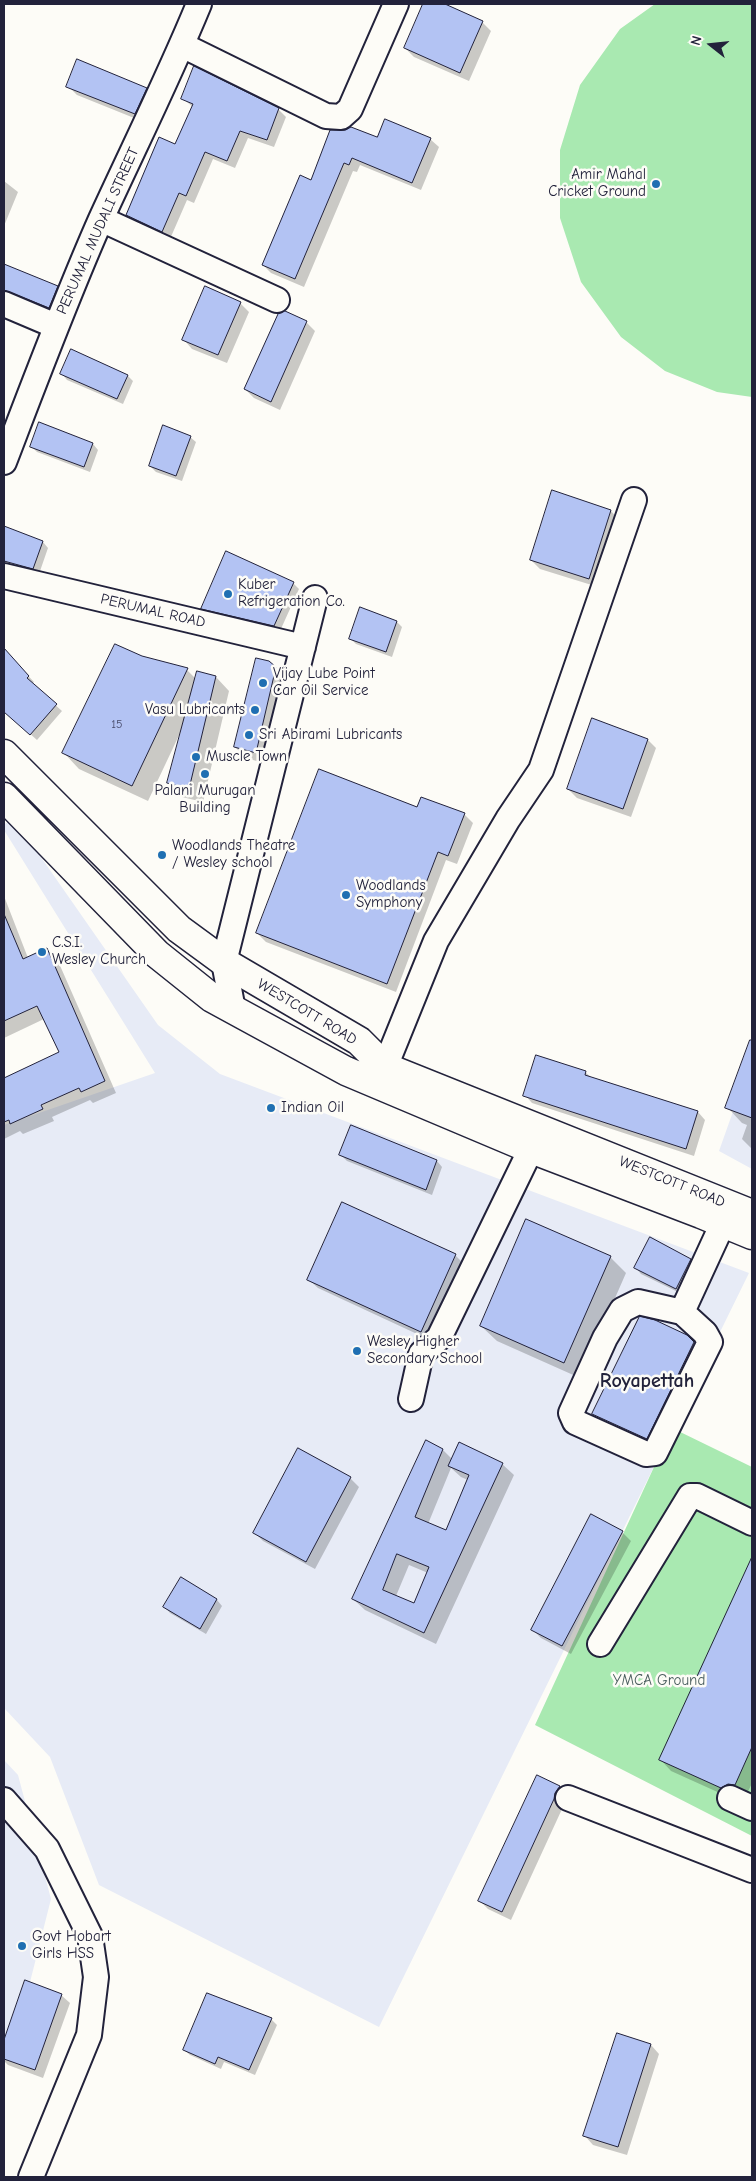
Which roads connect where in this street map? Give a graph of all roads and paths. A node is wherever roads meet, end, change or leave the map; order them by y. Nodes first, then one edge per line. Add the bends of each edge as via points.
1 (199, 4) edge
2 (396, 4) edge
3 (182, 45) junction
4 (101, 219) junction
5 (277, 300) dead end
6 (4, 304) edge
7 (56, 326) junction
8 (4, 462) edge
9 (634, 500) dead end
10 (4, 576) edge
11 (315, 598) dead end
12 (303, 647) junction
13 (4, 754) edge
14 (4, 797) edge
15 (224, 962) junction
16 (233, 1010) junction
17 (385, 1066) junction
18 (531, 1149) junction
19 (752, 1218) edge
20 (723, 1223) junction
21 (682, 1312) junction
22 (411, 1399) dead end
23 (752, 1523) edge
24 (600, 1644) dead end
25 (568, 1798) dead end
26 (730, 1798) dead end
27 (4, 1800) edge
28 (752, 1808) edge
29 (752, 1870) edge
30 (31, 2177) edge

1 - 3 street, PERUMAL MUDALI STREET
2 - 3 street via 350,109 341,117 326,116
3 - 4 street, PERUMAL MUDALI STREET
4 - 5 street
4 - 7 street, PERUMAL MUDALI STREET
6 - 7 street
7 - 8 street, PERUMAL MUDALI STREET
9 - 17 street via 541,770 436,941
10 - 12 street, PERUMAL ROAD
11 - 12 street
12 - 15 street
13 - 15 main road, WESTCOTT ROAD via 179,929
14 - 16 main road, WESTCOTT ROAD via 157,954 212,998
15 - 16 street
15 - 17 main road, WESTCOTT ROAD via 359,1041
16 - 18 main road, WESTCOTT ROAD via 346,1071
17 - 19 main road, WESTCOTT ROAD
18 - 20 main road, WESTCOTT ROAD
18 - 22 street via 439,1338 421,1354
19 - 20 main road, WESTCOTT ROAD
20 - 21 street
21 - 21 street via 638,1302 622,1310 605,1338 571,1413 575,1422 646,1454 655,1452 710,1342
23 - 24 street via 697,1496 690,1496
25 - 29 street
26 - 28 street
27 - 30 street via 47,1849 90,1936 96,1977 89,2035

